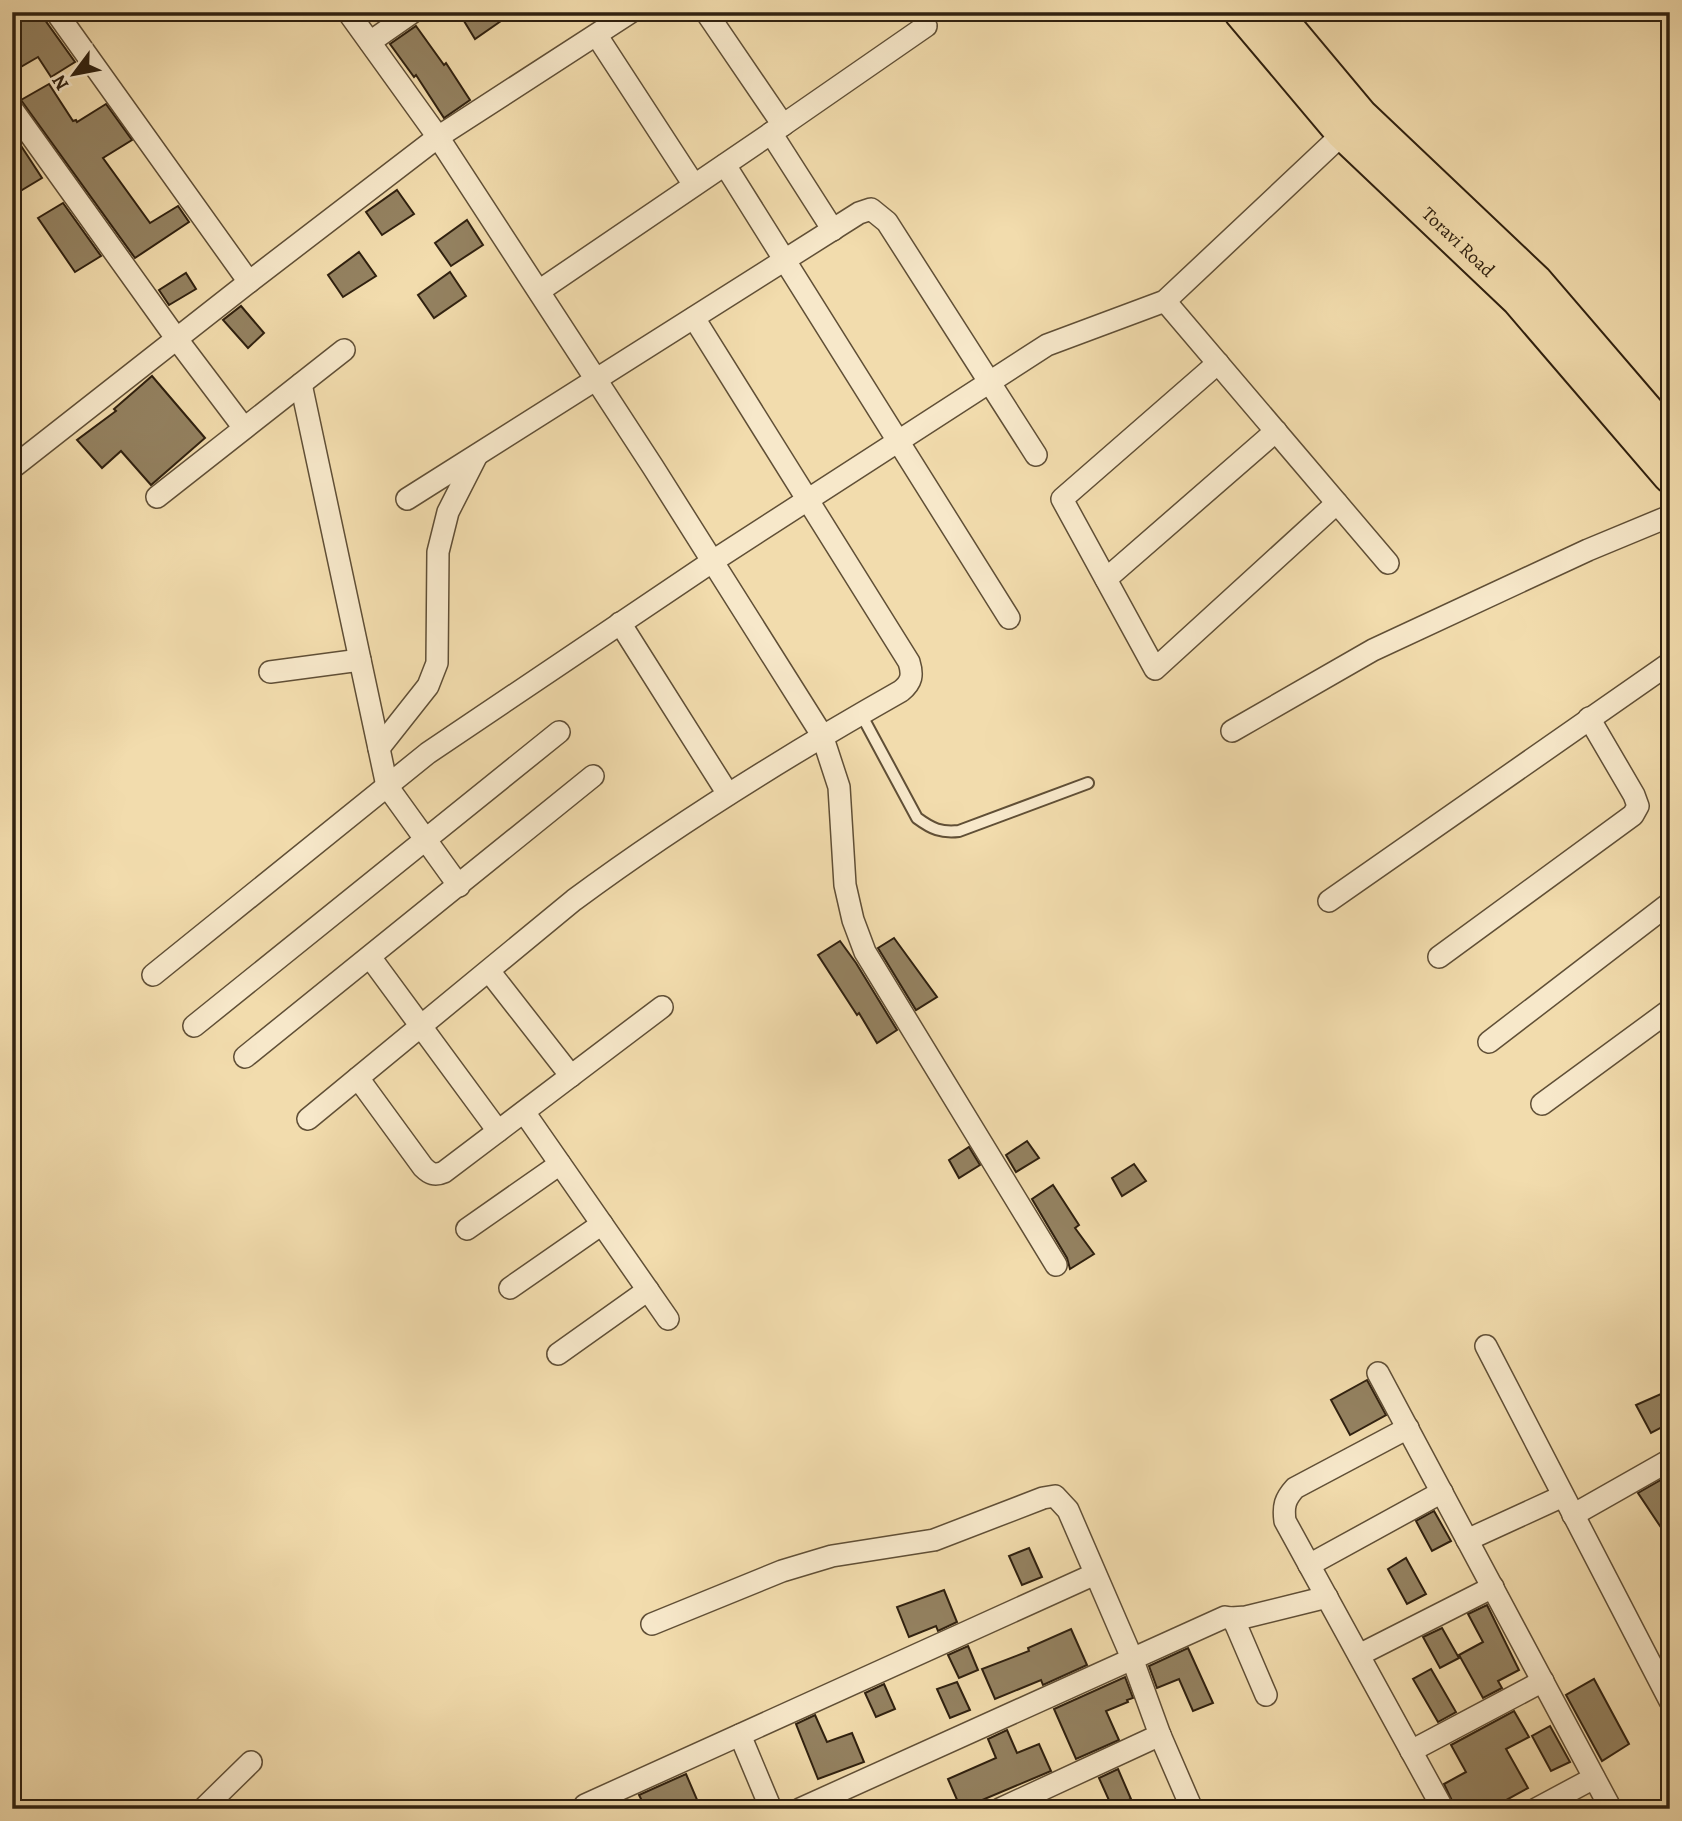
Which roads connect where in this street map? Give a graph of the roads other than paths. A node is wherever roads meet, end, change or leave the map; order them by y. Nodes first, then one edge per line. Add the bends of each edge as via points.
1 (56, 12) edge
2 (348, 12) edge
3 (413, 12) edge
4 (631, 12) edge
5 (706, 12) edge
6 (1241, 12) edge
7 (1274, 12) edge
8 (926, 26) dead end
9 (597, 36) junction
10 (370, 42) junction
11 (12, 109) edge
12 (1352, 125) junction
13 (777, 129) junction
14 (438, 137) junction
15 (725, 165) junction
16 (694, 185) junction
17 (832, 230) junction
18 (785, 260) junction
19 (248, 282) junction
20 (539, 291) junction
21 (1165, 301) junction
22 (694, 318) junction
23 (176, 338) junction
24 (344, 350) dead end
25 (1218, 363) junction
26 (597, 379) junction
27 (990, 382) junction
28 (301, 384) junction
29 (244, 428) junction
30 (1276, 431) junction
31 (1670, 438) edge
32 (898, 441) junction
33 (477, 455) junction
34 (1036, 455) dead end
35 (12, 468) edge
36 (1670, 476) edge
37 (157, 496) dead end
38 (407, 499) dead end
39 (807, 500) junction
40 (1337, 503) junction
41 (1670, 516) edge
42 (713, 561) junction
43 (1388, 563) dead end
44 (1106, 579) junction
45 (1009, 618) dead end
46 (620, 623) junction
47 (360, 660) junction
48 (1670, 663) edge
49 (270, 672) dead end
50 (861, 714) junction
51 (1590, 718) junction
52 (559, 732) dead end
53 (1232, 732) dead end
54 (822, 735) junction
55 (379, 748) junction
56 (593, 776) dead end
57 (1088, 783) dead end
58 (387, 786) junction
59 (728, 794) junction
60 (426, 839) junction
61 (459, 886) junction
62 (1329, 901) dead end
63 (1670, 903) edge
64 (370, 957) junction
65 (1439, 957) dead end
66 (489, 971) junction
67 (153, 975) dead end
68 (662, 1007) dead end
69 (1670, 1010) edge
70 (194, 1026) dead end
71 (421, 1026) junction
72 (1489, 1042) dead end
73 (245, 1057) dead end
74 (571, 1076) junction
75 (358, 1078) junction
76 (1542, 1104) dead end
77 (524, 1112) junction
78 (308, 1119) dead end
79 (498, 1131) junction
80 (560, 1164) junction
81 (602, 1224) junction
82 (467, 1229) dead end
83 (1056, 1265) dead end
84 (510, 1288) dead end
85 (648, 1290) junction
86 (668, 1319) dead end
87 (1486, 1346) dead end
88 (558, 1354) dead end
89 (1378, 1373) dead end
90 (1408, 1428) junction
91 (1670, 1460) edge
92 (1442, 1493) junction
93 (1568, 1505) junction
94 (1468, 1540) junction
95 (1309, 1565) junction
96 (1096, 1574) junction
97 (1493, 1587) junction
98 (1327, 1597) junction
99 (1231, 1618) junction
100 (652, 1624) dead end
101 (1359, 1655) junction
102 (1132, 1658) junction
103 (1542, 1681) junction
104 (1266, 1695) dead end
105 (1670, 1701) edge
106 (740, 1735) junction
107 (1160, 1735) junction
108 (1411, 1751) junction
109 (251, 1762) dead end
110 (1594, 1777) junction
111 (585, 1805) dead end
112 (203, 1809) edge
113 (771, 1809) edge
114 (800, 1809) edge
115 (1000, 1809) edge
116 (1192, 1809) edge
117 (1443, 1809) edge
118 (1536, 1809) edge
119 (1611, 1809) edge

1 - 19 street
2 - 10 street
3 - 10 street
4 - 9 street
5 - 13 street
6 - 12 highway, Toravi Road
7 - 12 highway, Toravi Road
8 - 13 street
9 - 14 street
9 - 16 street
10 - 14 street
11 - 23 street
12 - 21 street
12 - 31 highway, Toravi Road via 1536,282
12 - 36 highway, Toravi Road via 1518,299
13 - 15 street
13 - 17 street
14 - 19 street
14 - 20 street
15 - 16 street
15 - 18 street
16 - 20 street
17 - 18 street
17 - 27 street via 859,213 878,212
18 - 22 street
18 - 32 street
19 - 23 street
20 - 26 street
21 - 25 street
21 - 27 street via 1047,345
22 - 26 street
22 - 39 street
23 - 29 street
23 - 35 street
24 - 28 street
25 - 30 street
25 - 44 street via 1062,499
26 - 33 street
26 - 42 street
27 - 32 street
27 - 34 street
28 - 29 street
28 - 47 street
29 - 37 street
30 - 40 street
30 - 44 street
32 - 39 street
32 - 45 street
33 - 38 street
33 - 55 street via 448,512 438,552 437,663 428,686
39 - 42 street
39 - 50 street via 912,673 910,684
40 - 43 street
40 - 44 street via 1155,669
41 - 53 street via 1373,650
42 - 46 street
42 - 54 street
46 - 58 street via 428,753
46 - 59 street
47 - 49 street
47 - 55 street
48 - 51 street
50 - 54 street
50 - 57 lane via 917,818 943,832 959,831
51 - 62 street
51 - 65 street via 1634,795 1638,806 1633,815
52 - 60 street
54 - 59 street
54 - 83 street via 839,786 845,885 866,951
55 - 58 street
56 - 61 street
58 - 60 street
58 - 67 street
59 - 66 street via 602,880
60 - 61 street
60 - 70 street
61 - 64 street
63 - 72 street
64 - 71 street
64 - 73 street
66 - 71 street
66 - 74 street
68 - 74 street
69 - 76 street
71 - 75 street
71 - 79 street
74 - 77 street
75 - 78 street
75 - 79 street via 429,1174 444,1172
77 - 79 street
77 - 80 street
80 - 81 street
80 - 82 street
81 - 84 street
81 - 85 street
85 - 86 street
85 - 88 street
87 - 93 street
89 - 90 street
90 - 92 street
90 - 95 street via 1286,1497 1285,1521
91 - 93 street
92 - 94 street
92 - 95 street
93 - 94 street
93 - 105 street
94 - 97 street
95 - 98 street
96 - 100 street via 1068,1510 1055,1496 934,1540 832,1556 794,1567
96 - 102 street
96 - 106 street
97 - 101 street
97 - 103 street
98 - 99 street
98 - 101 street
99 - 102 street
99 - 104 street
101 - 108 street
102 - 107 street
102 - 114 street
103 - 108 street
103 - 110 street
106 - 111 street
106 - 113 street
107 - 115 street
107 - 116 street
108 - 117 street
109 - 112 street
110 - 118 street
110 - 119 street

